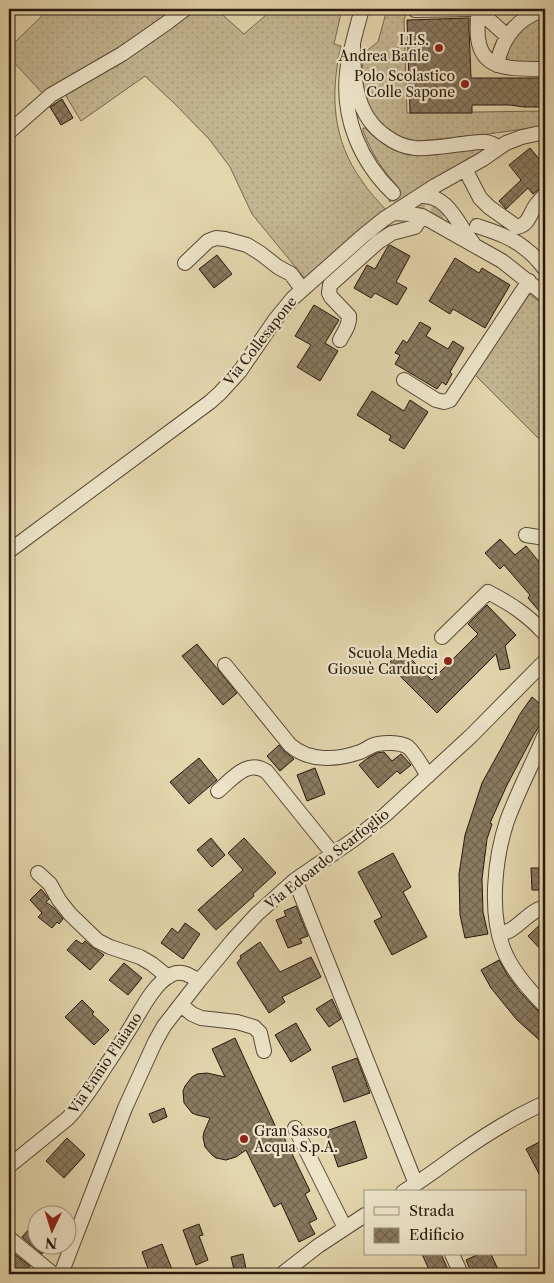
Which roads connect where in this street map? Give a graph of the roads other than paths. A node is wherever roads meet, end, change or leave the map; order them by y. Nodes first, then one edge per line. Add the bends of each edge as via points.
1 (184, 9) edge
2 (362, 9) edge
3 (469, 9) edge
4 (479, 9) edge
5 (545, 9) edge
6 (415, 10) dead end
7 (507, 36) junction
8 (353, 43) junction
9 (497, 65) junction
10 (545, 69) edge
11 (9, 132) edge
12 (545, 132) edge
13 (498, 148) junction
14 (465, 169) junction
15 (440, 183) junction
16 (393, 193) tunnel mouth
17 (545, 195) edge
18 (421, 196) junction
19 (441, 200) junction
20 (393, 213) junction
21 (422, 216) junction
22 (477, 226) tunnel mouth
23 (474, 245) junction
24 (186, 263) dead end
25 (545, 269) edge
26 (529, 281) junction
27 (302, 289) junction
28 (545, 294) edge
29 (340, 340) dead end
30 (404, 380) dead end
31 (526, 535) dead end
32 (545, 538) edge
33 (9, 551) edge
34 (545, 634) edge
35 (442, 636) dead end
36 (225, 665) dead end
37 (544, 667) edge
38 (545, 734) edge
39 (428, 776) junction
40 (218, 792) dead end
41 (333, 854) junction
42 (38, 873) dead end
43 (295, 880) junction
44 (545, 907) edge
45 (499, 934) junction
46 (168, 977) junction
47 (200, 981) junction
48 (181, 1005) junction
49 (545, 1006) edge
50 (264, 1051) dead end
51 (545, 1103) edge
52 (295, 1128) dead end
53 (9, 1166) edge
54 (420, 1186) edge
55 (364, 1216) edge
56 (345, 1228) junction
57 (9, 1238) edge
58 (453, 1256) edge
59 (53, 1274) edge
60 (61, 1274) edge
61 (282, 1274) edge
62 (461, 1274) edge

1 - 11 street via 122,54 51,96
2 - 8 street
3 - 6 street
4 - 7 street
4 - 9 street via 481,50 489,62
5 - 7 street via 525,19
7 - 9 street
8 - 13 street via 359,100 372,125 385,136 415,148 484,142
8 - 16 street via 346,92 352,128 365,159
9 - 10 street
12 - 13 street, Via Collesapone via 522,137
13 - 14 street, Via Collesapone
14 - 15 street, Via Collesapone
14 - 17 street via 480,198 516,227 526,222
15 - 18 street, Via Collesapone
15 - 19 street via 438,196
18 - 19 street
18 - 20 street, Via Collesapone
18 - 21 street
19 - 23 street
20 - 21 street
20 - 27 street, Via Collesapone
21 - 23 street
21 - 29 street via 415,227 392,233 378,242 330,285 331,297 349,320
22 - 25 street via 515,242 529,251
23 - 26 street
24 - 27 street via 208,241 216,238 231,240 254,249 288,272
26 - 28 street
26 - 30 street via 450,400 436,400
27 - 33 street, Via Collesapone via 235,376 210,402
31 - 32 street
34 - 35 street via 524,613 488,592
36 - 39 street via 290,744 302,753 336,757 361,752 376,744 399,744 408,748
37 - 39 street, Via Edoardo Scarfoglio
38 - 45 street via 511,812 501,844 496,885
39 - 41 street, Via Edoardo Scarfoglio via 385,815
40 - 41 street via 245,769 255,767 264,770
41 - 43 street, Via Edoardo Scarfoglio
42 - 46 street via 50,884 70,914 98,941 140,957
43 - 47 street, Via Edoardo Scarfoglio via 232,940
43 - 54 street
44 - 45 street via 508,932
45 - 49 street via 516,972
46 - 47 street via 183,973
46 - 53 street, Via Ennio Flaiano via 153,991 119,1047 71,1115
47 - 48 street, Via Edoardo Scarfoglio
48 - 50 street via 204,1019 254,1027 260,1033
48 - 60 street, Via Edoardo Scarfoglio via 155,1042 125,1108
51 - 54 street via 486,1135
52 - 56 street
55 - 56 street
56 - 61 street
57 - 59 street
58 - 62 street

